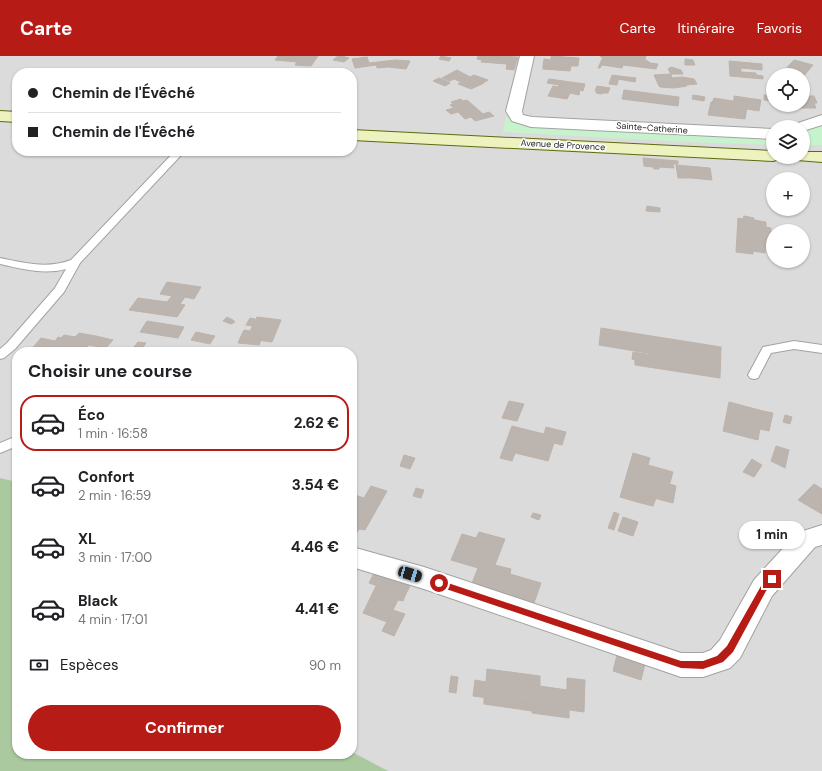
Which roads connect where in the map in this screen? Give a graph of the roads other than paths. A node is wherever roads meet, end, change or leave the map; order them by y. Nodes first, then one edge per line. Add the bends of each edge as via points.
1 (527, 56) edge
2 (0, 116) edge
3 (12, 117) edge
4 (822, 120) edge
5 (810, 124) edge
6 (357, 135) edge
7 (766, 142) edge
8 (766, 143) edge
9 (175, 156) edge
10 (810, 157) edge
11 (822, 157) edge
12 (0, 261) edge
13 (75, 262) junction
14 (822, 349) edge
15 (0, 355) edge
16 (754, 375) dead end
17 (12, 443) edge
18 (0, 448) edge
19 (822, 535) edge
20 (357, 558) edge

1 - 7 street, Sainte-Catherine via 514,111 517,118 531,122 590,124
2 - 3 main road
4 - 5 street
6 - 8 main road, Avenue de Provence
9 - 13 lane
10 - 11 main road
12 - 13 lane via 43,270 60,268
13 - 15 lane via 60,290
14 - 16 lane via 794,345 767,350
17 - 18 lane
19 - 20 street via 806,540 763,588 730,649 720,659 703,665 681,665 424,578

